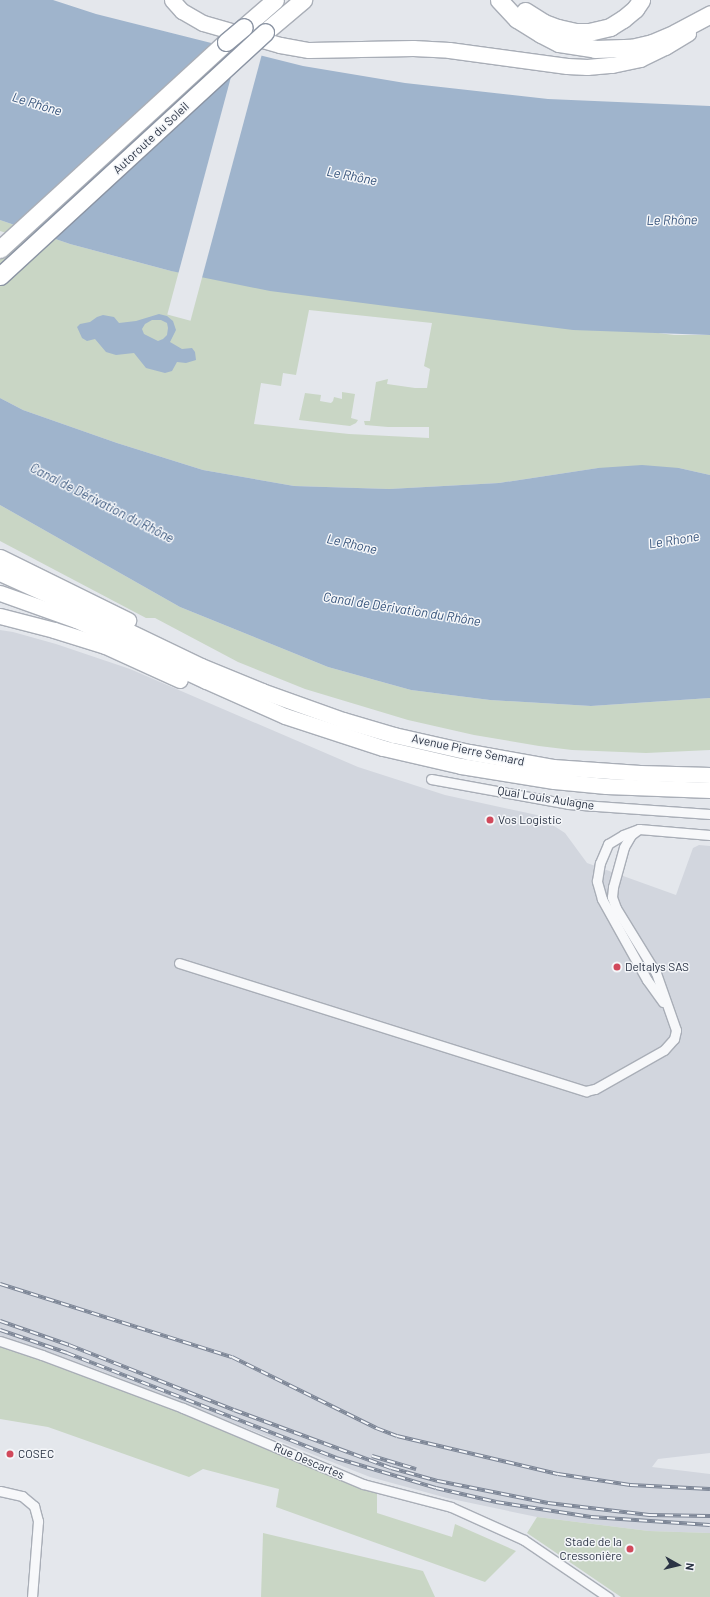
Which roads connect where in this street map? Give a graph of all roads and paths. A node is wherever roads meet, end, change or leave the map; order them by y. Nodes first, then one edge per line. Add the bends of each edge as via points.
1 (172, 0) edge
2 (262, 0) edge
3 (275, 0) edge
4 (302, 0) edge
5 (499, 0) edge
6 (514, 0) edge
7 (641, 0) edge
8 (710, 15) edge
9 (240, 26) junction
10 (0, 249) edge
11 (0, 276) edge
12 (0, 557) edge
13 (0, 572) edge
14 (0, 583) edge
15 (0, 593) edge
16 (93, 614) junction
17 (0, 616) edge
18 (25, 622) junction
19 (0, 624) edge
20 (235, 679) junction
21 (285, 716) junction
22 (710, 775) edge
23 (431, 779) dead end
24 (710, 790) edge
25 (710, 814) edge
26 (638, 829) junction
27 (710, 835) edge
28 (179, 963) dead end
29 (669, 1010) junction
30 (0, 1341) edge
31 (0, 1491) edge
32 (32, 1597) edge
33 (608, 1597) edge

1 - 8 highway via 182,11 203,23 302,50 438,49 587,68 619,64 652,54 678,40
2 - 9 highway
3 - 9 highway, Autoroute du Soleil
4 - 11 highway, Autoroute du Soleil, bridge
5 - 8 highway via 518,19 541,34 567,45 595,49 631,48 652,44
6 - 7 highway via 544,23 582,32 610,27 630,14
9 - 10 highway, Autoroute du Soleil, bridge via 226,42
12 - 20 highway via 97,604
13 - 16 highway
14 - 16 highway
15 - 21 highway via 76,620 206,682
16 - 20 highway via 201,666
17 - 18 highway
18 - 19 highway
18 - 21 highway via 105,646 249,709
20 - 22 highway, Avenue Pierre Semard via 343,720 469,752 553,767
21 - 24 highway, Avenue Pierre Semard via 357,740 468,768 606,786
23 - 25 street, Quai Louis Aulagne via 568,804
26 - 27 street
26 - 29 street via 624,847 612,897 616,908 656,973
26 - 29 street via 608,844 600,863 597,881 602,899 647,980
28 - 29 street via 586,1091 595,1089 664,1050 674,1039 676,1030
30 - 33 street, Rue Descartes via 183,1408 363,1484 451,1507 524,1540
31 - 32 street via 22,1496 34,1506 38,1521

